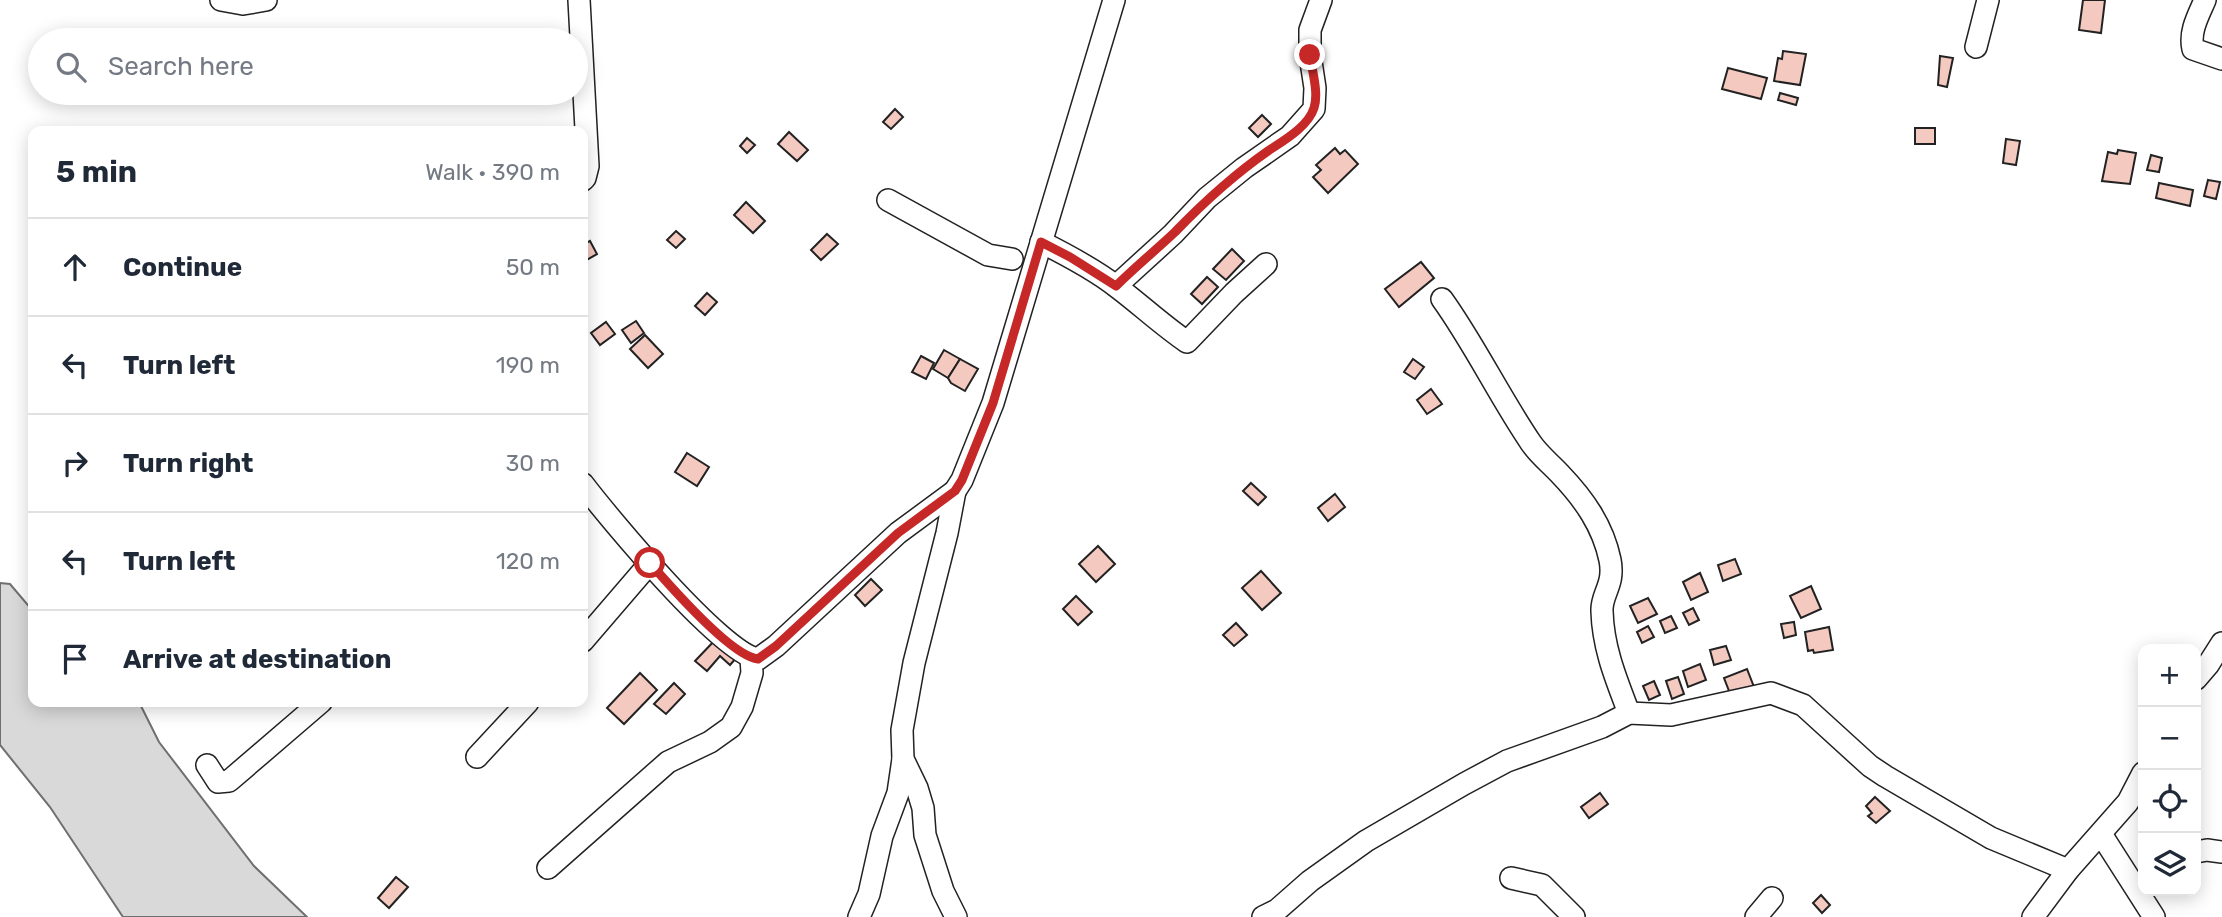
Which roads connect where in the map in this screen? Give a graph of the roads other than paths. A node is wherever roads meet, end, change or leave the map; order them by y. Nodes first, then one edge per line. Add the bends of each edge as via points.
1 (221, 0) edge
2 (266, 0) edge
3 (579, 0) edge
4 (1114, 0) edge
5 (1321, 0) edge
6 (1988, 0) edge
7 (2205, 0) edge
8 (581, 28) edge
9 (1976, 47) dead end
10 (2222, 59) edge
11 (585, 105) edge
12 (586, 126) edge
13 (888, 200) dead end
14 (1040, 244) junction
15 (1012, 259) junction
16 (1266, 264) dead end
17 (1032, 268) junction
18 (1116, 286) junction
19 (1442, 299) dead end
20 (588, 490) edge
21 (955, 491) junction
22 (650, 563) junction
23 (588, 634) edge
24 (2222, 643) edge
25 (751, 658) junction
26 (2201, 672) edge
27 (315, 707) edge
28 (523, 707) edge
29 (1629, 713) junction
30 (477, 757) dead end
31 (903, 760) junction
32 (207, 765) dead end
33 (2138, 783) edge
34 (2101, 834) junction
35 (2201, 851) edge
36 (2222, 852) edge
37 (548, 868) dead end
38 (2068, 870) junction
39 (2135, 874) edge
40 (1511, 878) dead end
41 (1772, 898) dead end
42 (1268, 916) edge
43 (859, 917) edge
44 (956, 917) edge
45 (1574, 917) edge
46 (1756, 917) edge
47 (2033, 917) edge
48 (2154, 917) edge

1 - 2 street via 243,4
3 - 8 street
4 - 14 street
5 - 18 street via 1310,30 1314,109 1290,136 1208,198
6 - 9 street
7 - 10 street via 2195,22 2193,49
11 - 12 street
13 - 15 street via 988,255
14 - 15 street
14 - 17 street
14 - 18 street
15 - 17 street
16 - 18 street via 1187,342
17 - 21 street via 993,403
19 - 29 street via 1540,456 1586,502 1599,525 1611,561 1612,583 1601,608 1607,657
20 - 22 street
21 - 25 street via 898,533 776,646 758,659
21 - 31 street via 914,663 902,730
22 - 23 street
22 - 25 street via 704,620
24 - 26 street
25 - 37 street via 749,685 731,727 668,762
27 - 32 street via 229,781 218,782
28 - 30 street
29 - 38 street via 1671,715 1771,693 1803,705 1885,776 1990,838
29 - 42 street via 1507,761 1454,789 1366,841
31 - 43 street via 898,793
31 - 44 street via 917,788 925,835
33 - 34 street
34 - 38 street
34 - 39 street
35 - 36 street
38 - 47 street
39 - 48 street
40 - 45 street via 1542,885
41 - 46 street

